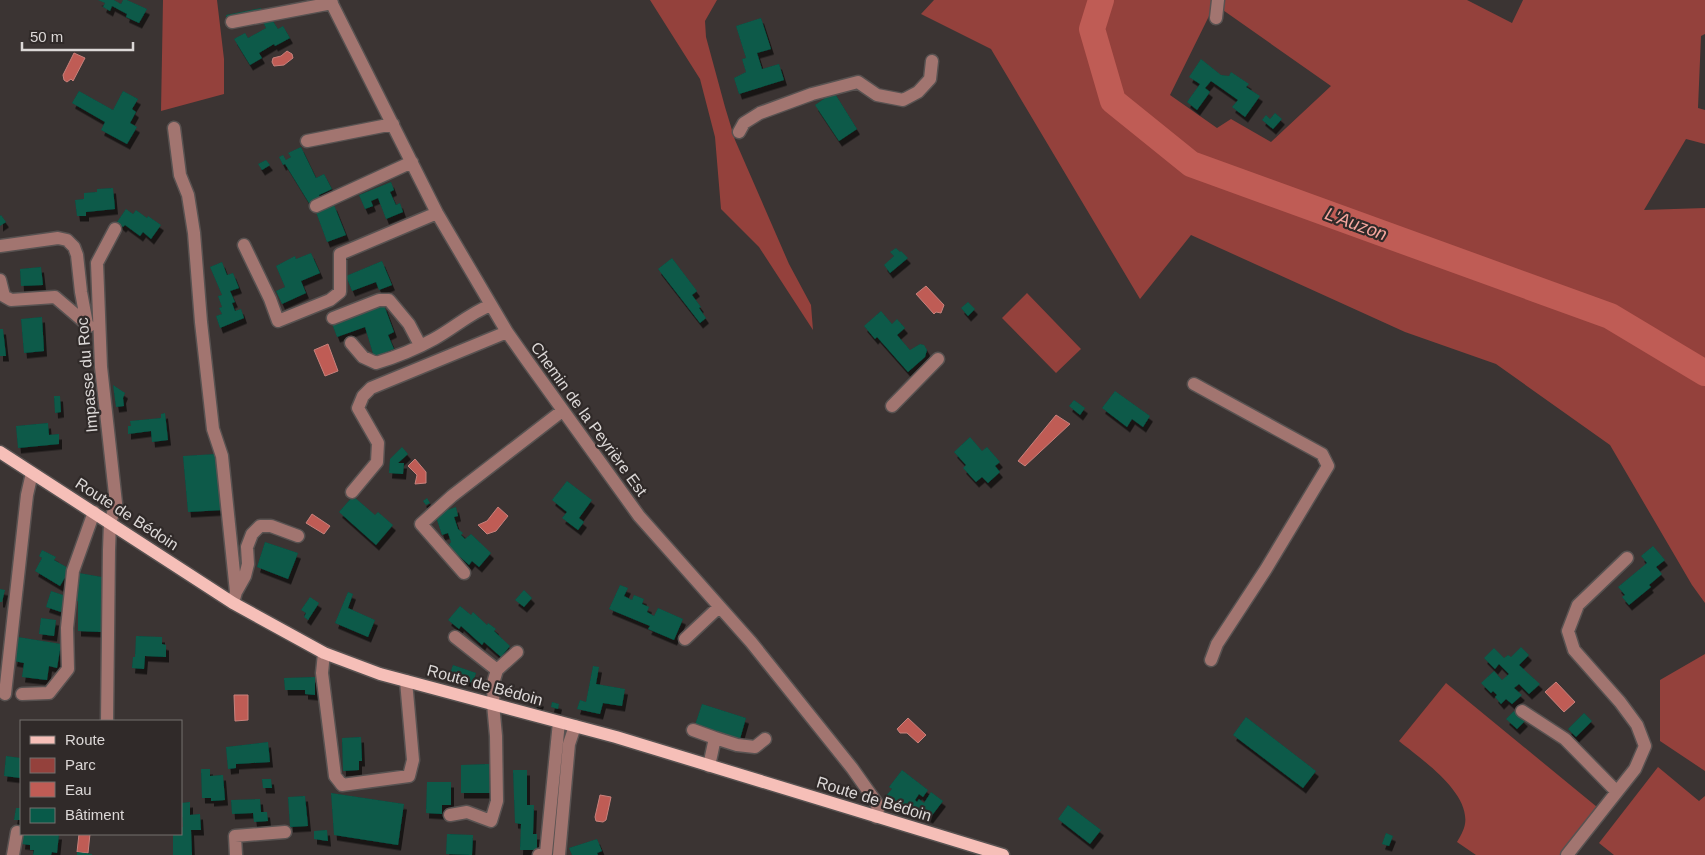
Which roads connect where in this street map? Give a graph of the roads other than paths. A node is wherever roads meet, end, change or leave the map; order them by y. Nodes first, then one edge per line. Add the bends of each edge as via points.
1 (1218, 0) edge
2 (331, 1) edge
3 (1216, 18) dead end
4 (232, 22) dead end
5 (932, 62) dead end
6 (393, 124) junction
7 (174, 128) dead end
8 (739, 132) dead end
9 (307, 141) dead end
10 (412, 162) junction
11 (316, 206) dead end
12 (437, 213) junction
13 (115, 229) dead end
14 (244, 245) dead end
15 (0, 246) edge
16 (0, 280) edge
17 (491, 305) junction
18 (333, 318) dead end
19 (87, 324) junction
20 (507, 332) junction
21 (351, 343) dead end
22 (420, 345) junction
23 (100, 346) junction
24 (938, 359) dead end
25 (1194, 384) dead end
26 (892, 406) dead end
27 (562, 411) junction
28 (0, 452) edge
29 (32, 473) junction
30 (352, 492) dead end
31 (94, 512) junction
32 (110, 523) junction
33 (298, 536) dead end
34 (1627, 558) dead end
35 (464, 573) dead end
36 (235, 598) junction
37 (719, 607) junction
38 (455, 637) dead end
39 (685, 639) dead end
40 (517, 652) dead end
41 (324, 653) junction
42 (1211, 660) dead end
43 (497, 670) junction
44 (406, 681) junction
45 (6, 694) dead end
46 (22, 694) dead end
47 (493, 704) junction
48 (1522, 711) dead end
49 (107, 720) edge
50 (559, 722) junction
51 (575, 726) junction
52 (693, 730) dead end
53 (715, 738) junction
54 (765, 739) dead end
55 (709, 766) junction
56 (1617, 792) junction
57 (450, 815) dead end
58 (876, 817) junction
59 (16, 832) dead end
60 (285, 832) dead end
61 (13, 855) edge
62 (236, 855) edge
63 (539, 855) edge
64 (559, 855) edge
65 (1003, 855) edge
66 (1567, 855) edge

1 - 3 street
2 - 4 street
2 - 6 street, Chemin de la Peyrière Est
5 - 8 street via 930,79 918,92 902,100 878,95 858,82 760,113 744,123
6 - 9 street
6 - 10 street, Chemin de la Peyrière Est
7 - 36 street via 180,175 188,195 194,233 212,429 222,456
10 - 11 street
10 - 12 street, Chemin de la Peyrière Est
12 - 14 street via 340,254 340,292 330,300 278,321
12 - 17 street, Chemin de la Peyrière Est
13 - 23 street, Impasse du Roc via 97,263
15 - 19 street via 58,238 67,240 77,255
16 - 19 street via 4,296 11,300 55,297
17 - 20 street, Chemin de la Peyrière Est
17 - 22 street
18 - 22 street via 379,300 389,300 409,324
19 - 23 street
20 - 27 street, Chemin de la Peyrière Est
20 - 30 street via 371,388 363,396 358,408 378,443 377,462
21 - 22 street via 363,357 376,364 406,354
23 - 32 street, Impasse du Roc via 116,503
24 - 26 street
25 - 42 street via 1322,454 1328,466 1217,644
27 - 35 street via 421,524
27 - 37 street, Chemin de la Peyrière Est via 639,516
28 - 29 main road, Route de Bédoin
29 - 31 main road, Route de Bédoin
29 - 45 street
31 - 32 main road, Route de Bédoin
31 - 46 street via 73,571 67,628 68,670 49,693
32 - 36 main road, Route de Bédoin
32 - 49 street, Impasse du Roc
33 - 36 street via 270,526 260,526 246,547 248,564
34 - 56 street via 1578,605 1568,631 1574,650 1637,725 1644,746 1635,768
36 - 41 main road, Route de Bédoin
37 - 39 street
37 - 58 street, Chemin de la Peyrière Est via 751,642 861,780 876,802
38 - 43 street
40 - 43 street
41 - 44 main road, Route de Bédoin
41 - 44 street via 322,673 335,776 342,785 409,776 413,760
43 - 47 street
44 - 47 main road, Route de Bédoin
47 - 50 main road, Route de Bédoin
47 - 57 street via 497,801 491,821 467,812
48 - 56 street via 1565,739
50 - 51 main road, Route de Bédoin
50 - 63 street via 546,853
51 - 55 main road, Route de Bédoin
51 - 64 street via 569,744
52 - 53 street
53 - 54 street via 755,747
53 - 55 street
55 - 58 main road, Route de Bédoin
56 - 66 street
58 - 65 main road, Route de Bédoin
59 - 61 street
60 - 62 street via 235,836

